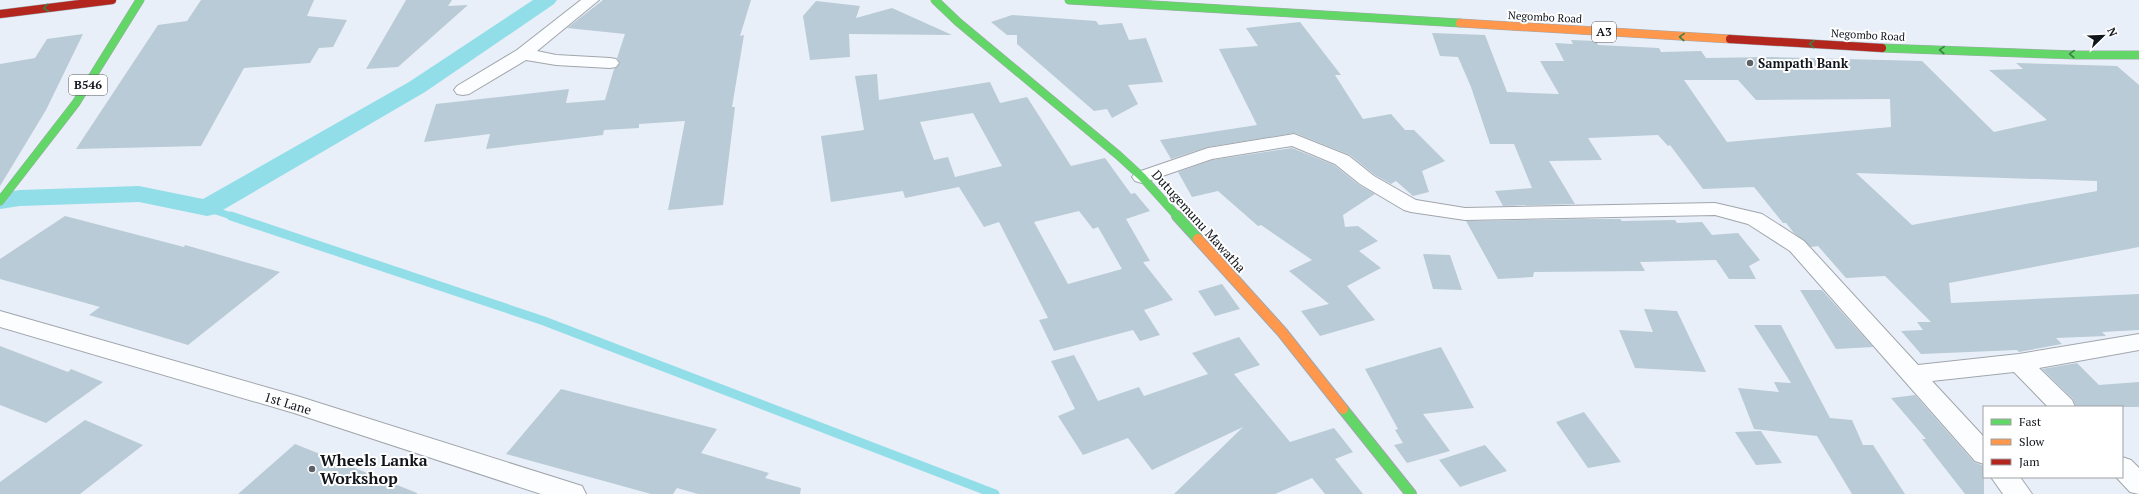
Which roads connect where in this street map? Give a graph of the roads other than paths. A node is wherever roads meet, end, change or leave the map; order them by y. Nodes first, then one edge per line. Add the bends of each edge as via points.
1 (112, 0) edge
2 (140, 0) edge
3 (591, 0) edge
4 (935, 0) edge
5 (1070, 0) edge
6 (0, 14) edge
7 (523, 54) junction
8 (2139, 55) edge
9 (610, 62) dead end
10 (463, 90) dead end
11 (1142, 177) junction
12 (0, 201) edge
13 (0, 319) edge
14 (2139, 342) edge
15 (2019, 363) junction
16 (1914, 374) junction
17 (2061, 406) edge
18 (1983, 453) edge
19 (2123, 468) edge
20 (2005, 478) edge
21 (2139, 485) edge
22 (573, 494) edge
23 (1411, 494) edge
24 (2019, 494) edge

1 -> 6 main road
2 - 12 main road, B546 via 76,103
3 - 7 street
4 - 11 main road, Dutugemunu Mawatha
8 -> 5 main road, Negombo Road / A3 via 1874,48
7 - 9 street via 556,60
7 - 10 street
11 - 16 street via 1208,154 1294,140 1342,160 1367,180 1411,206 1438,211 1465,214 1715,209 1755,219 1797,246
11 - 23 main road, Dutugemunu Mawatha via 1282,332
13 - 22 street, 1st Lane via 297,405
14 - 15 street
15 - 16 street
15 - 17 street
16 - 18 street
19 - 21 street
20 - 24 street

